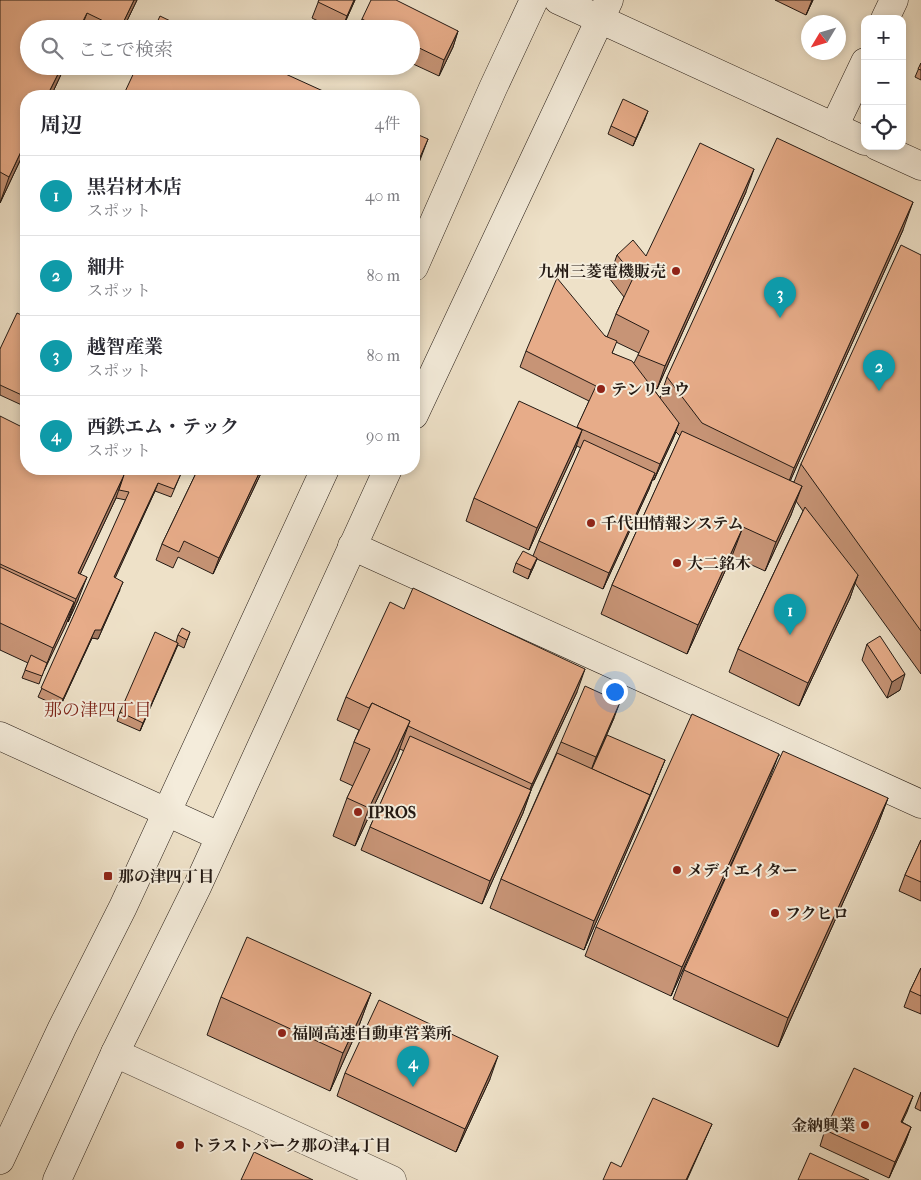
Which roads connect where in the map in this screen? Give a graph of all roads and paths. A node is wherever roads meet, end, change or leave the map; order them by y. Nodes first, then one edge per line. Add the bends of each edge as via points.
1 (534, 0) edge
2 (558, 0) edge
3 (894, 0) edge
4 (604, 10) edge
5 (887, 15) edge
6 (861, 70) edge
7 (834, 127) junction
8 (861, 139) edge
9 (886, 150) edge
10 (921, 166) edge
11 (420, 253) edge
12 (420, 402) edge
13 (322, 475) edge
14 (385, 475) edge
15 (352, 546) junction
16 (0, 736) edge
17 (921, 804) edge
18 (167, 812) junction
19 (219, 836) junction
20 (115, 1053) junction
21 (0, 1160) edge
22 (58, 1180) edge
23 (392, 1180) edge

1 - 11 street
2 - 4 street
3 - 5 street
4 - 7 street
4 - 12 street
6 - 7 street
7 - 8 street
9 - 10 street
13 - 18 street
14 - 15 street
15 - 17 street
15 - 19 street
16 - 18 street
18 - 19 street
18 - 21 street
19 - 20 street
20 - 22 street
20 - 23 street

